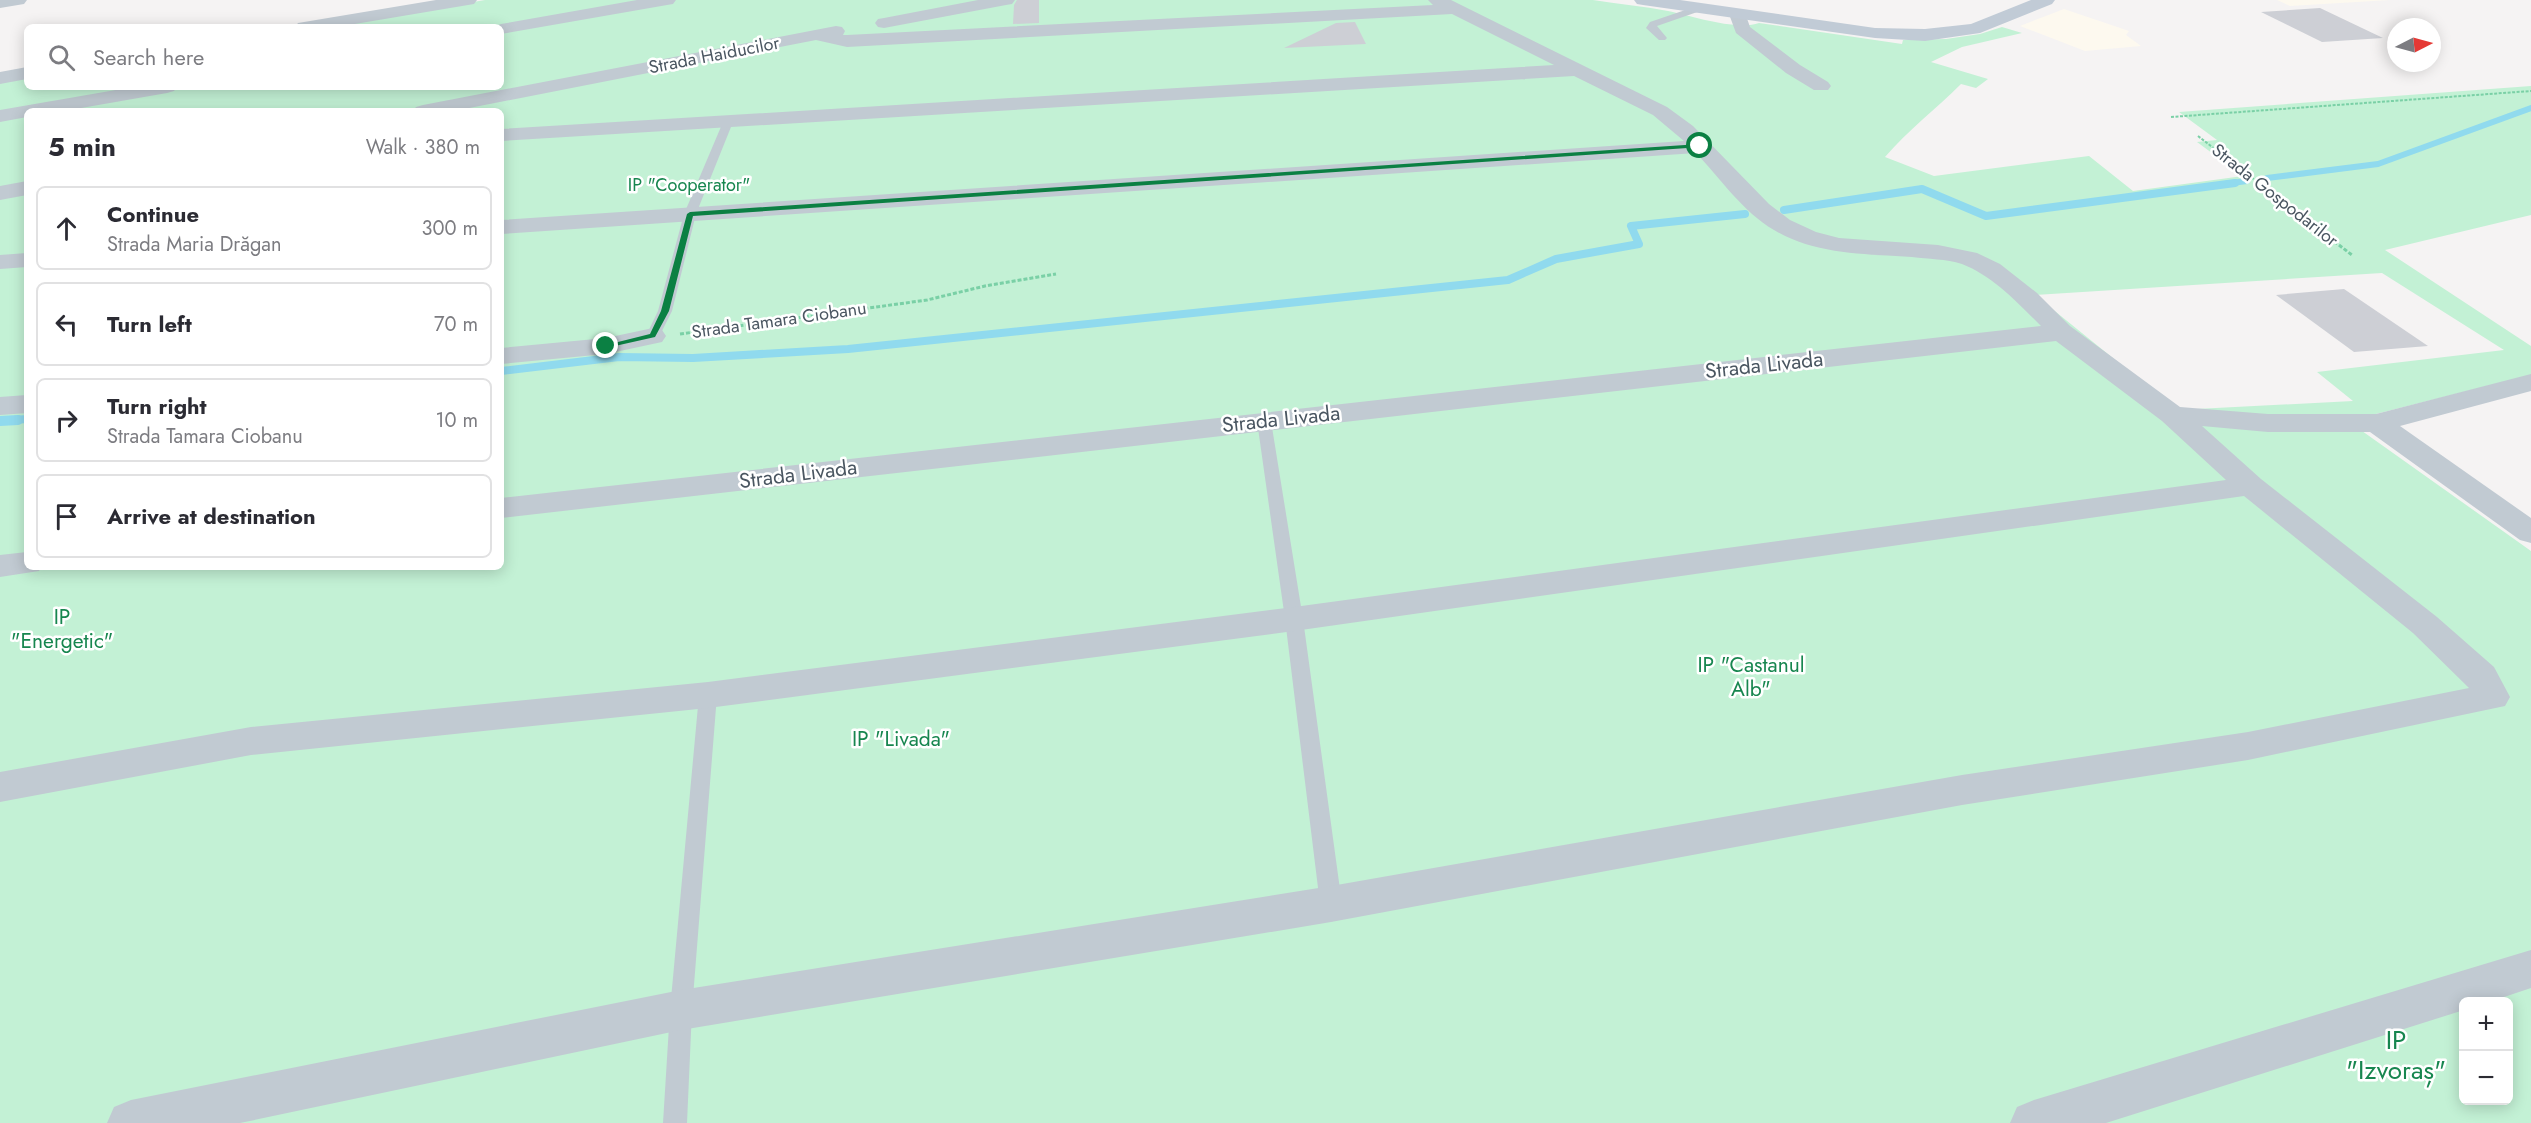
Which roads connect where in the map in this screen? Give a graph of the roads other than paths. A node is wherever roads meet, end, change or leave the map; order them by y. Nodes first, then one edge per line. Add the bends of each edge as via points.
1 (18, 0) edge
2 (468, 0) edge
3 (667, 0) edge
4 (1006, 0) edge
5 (1643, 0) edge
6 (2046, 0) edge
7 (0, 3) edge
8 (1445, 4) edge
9 (1700, 8) junction
10 (1738, 14) junction
11 (322, 24) edge
12 (504, 28) edge
13 (816, 35) junction
14 (1662, 38) dead end
15 (1576, 70) junction
16 (24, 74) edge
17 (0, 78) edge
18 (1821, 86) dead end
19 (150, 90) edge
20 (45, 108) edge
21 (439, 108) edge
22 (24, 112) edge
23 (0, 116) edge
24 (728, 122) junction
25 (504, 135) edge
26 (1700, 146) junction
27 (24, 189) edge
28 (0, 193) edge
29 (690, 214) junction
30 (504, 227) edge
31 (24, 260) edge
32 (0, 262) edge
33 (2061, 332) junction
34 (653, 336) joint
35 (504, 356) edge
36 (2531, 382) edge
37 (24, 404) edge
38 (0, 406) edge
39 (2172, 415) junction
40 (1264, 421) junction
41 (2377, 423) junction
42 (2250, 486) junction
43 (504, 508) edge
44 (2531, 533) edge
45 (24, 563) edge
46 (0, 566) edge
47 (1294, 619) junction
48 (708, 695) junction
49 (0, 787) edge
50 (1331, 904) junction
51 (2531, 969) edge
52 (681, 1010) junction
53 (131, 1123) edge
54 (675, 1123) edge
55 (2034, 1123) edge

1 - 7 street
2 - 11 street
3 - 12 street
4 - 13 street, Strada Haiducilor
5 - 9 street
6 - 10 street via 1974,29 1944,34 1901,35
8 - 13 street via 945,37 847,40
8 - 15 street
9 - 10 street
9 - 14 lane via 1653,24 1651,28
10 - 18 street via 1742,29
13 - 21 street, Strada Haiducilor
15 - 24 street
15 - 26 street via 1660,111
16 - 17 street
19 - 20 street
22 - 23 street
24 - 25 street
24 - 29 lane
26 - 29 street
26 - 33 street via 1761,209 1782,225 1838,245 1904,248 1968,258 1991,269 2028,298
27 - 28 street
29 - 30 street
29 - 34 lane via 665,311
31 - 32 street
33 - 39 street
33 - 40 street, Strada Livada
34 - 35 street via 606,346
36 - 41 street
37 - 38 street
39 - 41 street via 2268,423
39 - 42 street
40 - 43 street, Strada Livada
40 - 47 lane
41 - 44 street
42 - 47 street
42 - 50 street via 2426,625 2481,676 2492,696 2248,746 1962,790
45 - 46 street
47 - 48 street
47 - 50 lane
48 - 49 street via 251,741
48 - 52 lane
50 - 52 street
51 - 55 street
52 - 53 street
52 - 54 lane

